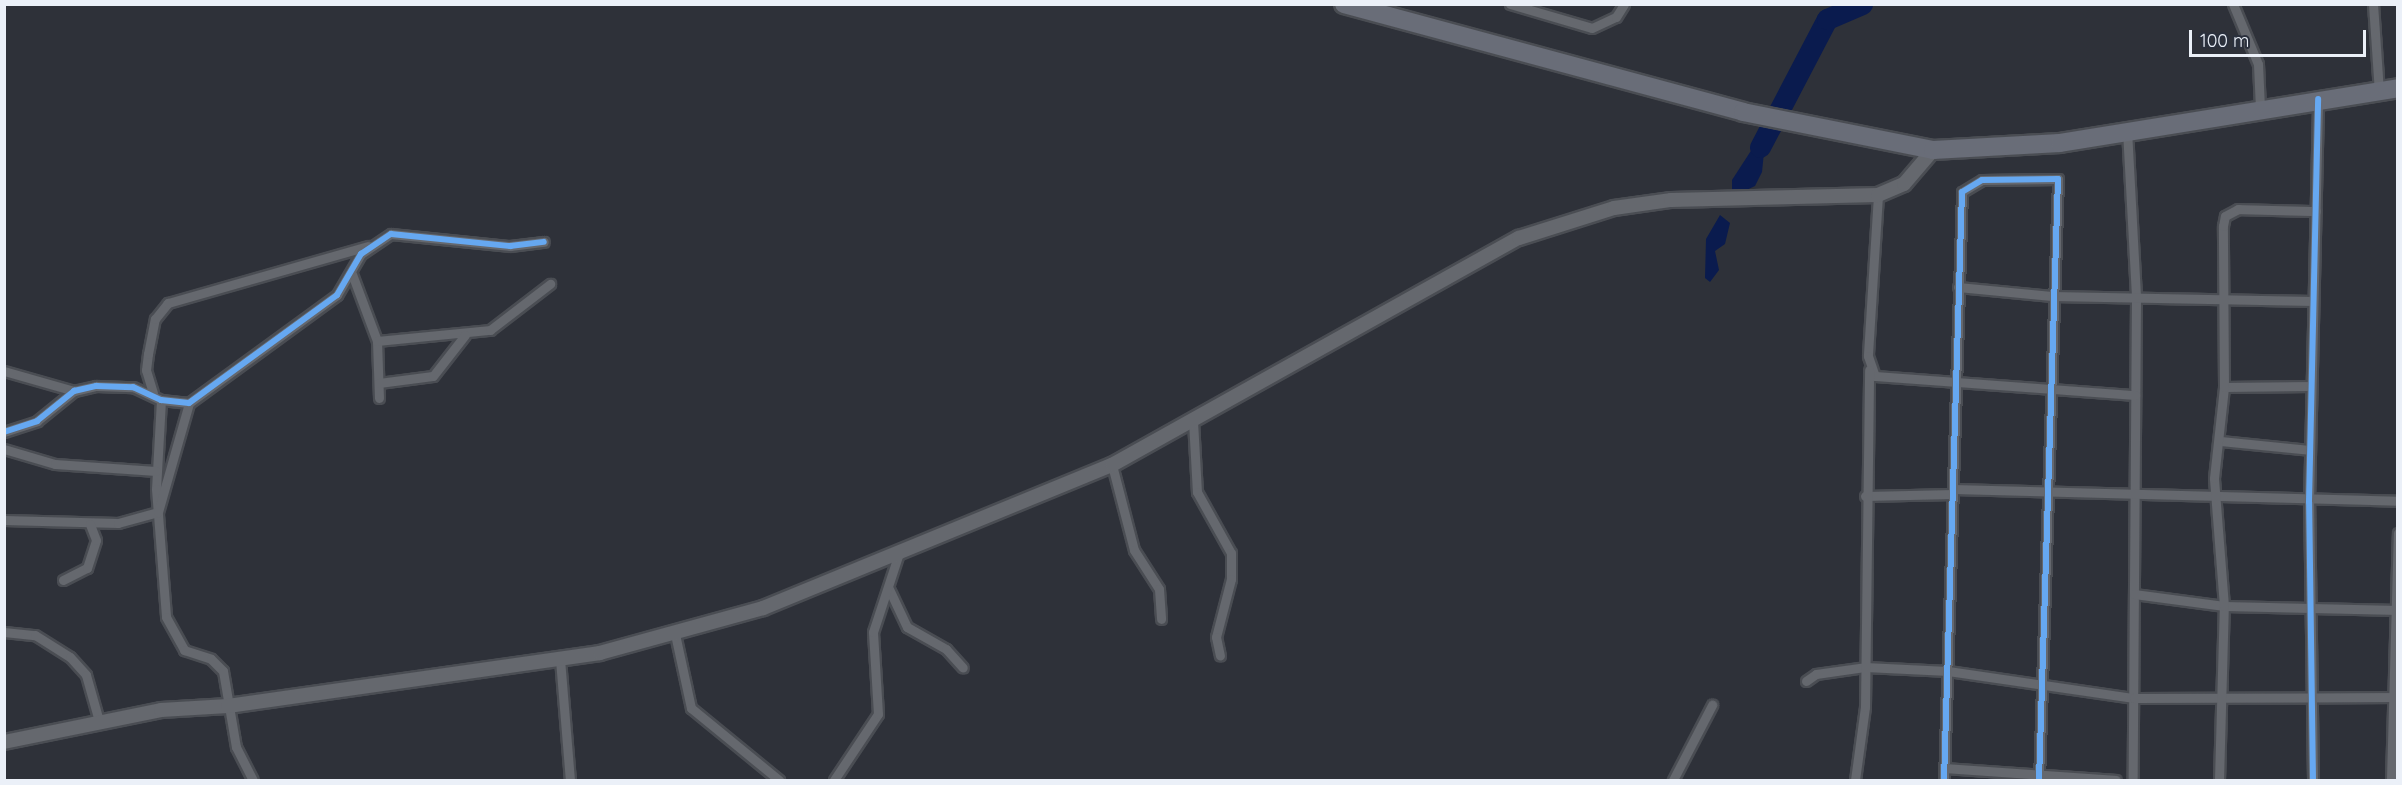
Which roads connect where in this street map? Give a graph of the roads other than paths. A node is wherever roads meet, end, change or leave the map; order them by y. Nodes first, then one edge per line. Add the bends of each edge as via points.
1 (1344, 4) edge
2 (1510, 4) edge
3 (1624, 4) edge
4 (2233, 4) edge
5 (2373, 4) edge
6 (2397, 88) edge
7 (2379, 91) junction
8 (2318, 99) junction
9 (2260, 108) junction
10 (2127, 130) junction
11 (1933, 150) junction
12 (1878, 195) junction
13 (2316, 211) junction
14 (544, 242) dead end
15 (370, 245) junction
16 (352, 273) junction
17 (550, 284) dead end
18 (1958, 286) junction
19 (2052, 296) junction
20 (2136, 297) junction
21 (2226, 301) junction
22 (2313, 301) junction
23 (465, 335) junction
24 (377, 341) junction
25 (1869, 370) junction
26 (4, 371) edge
27 (379, 383) junction
28 (1957, 384) junction
29 (2311, 386) junction
30 (2049, 387) junction
31 (2224, 387) junction
32 (74, 391) junction
33 (153, 393) junction
34 (2135, 395) junction
35 (379, 398) dead end
36 (161, 400) junction
37 (189, 403) junction
38 (1193, 421) junction
39 (4, 432) edge
40 (2220, 441) junction
41 (4, 449) edge
42 (2310, 450) junction
43 (1113, 465) junction
44 (156, 471) junction
45 (2044, 490) junction
46 (1953, 492) junction
47 (2132, 494) junction
48 (1865, 496) junction
49 (2216, 497) junction
50 (2397, 501) edge
51 (2308, 502) junction
52 (158, 512) junction
53 (4, 520) edge
54 (90, 524) junction
55 (2397, 533) edge
56 (899, 553) junction
57 (63, 580) dead end
58 (889, 589) junction
59 (2134, 594) junction
60 (2224, 606) junction
61 (2308, 610) junction
62 (2396, 610) edge
63 (1161, 619) dead end
64 (4, 632) edge
65 (675, 634) junction
66 (1220, 656) dead end
67 (560, 659) junction
68 (963, 668) dead end
69 (1865, 668) junction
70 (1948, 670) junction
71 (1806, 681) dead end
72 (2039, 688) junction
73 (2221, 695) junction
74 (2311, 696) junction
75 (2396, 697) edge
76 (2134, 698) junction
77 (1712, 705) dead end
78 (228, 706) junction
79 (99, 721) junction
80 (5, 743) edge
81 (1945, 768) junction
82 (2039, 776) edge
83 (253, 780) edge
84 (570, 780) edge
85 (779, 780) edge
86 (834, 780) edge
87 (1673, 780) edge
88 (1855, 780) edge
89 (1944, 780) edge
90 (2116, 780) edge
91 (2133, 780) edge
92 (2219, 780) edge
93 (2313, 780) edge
94 (2391, 780) edge

1 - 11 highway via 1743,112 1817,130
2 - 3 street via 1592,28 1616,17
4 - 9 street via 2258,64
5 - 7 street
6 - 7 highway
7 - 8 highway
8 - 9 highway
8 - 13 street
9 - 10 highway
10 - 11 highway via 2060,143
10 - 20 street
11 - 12 main road via 1904,184
12 - 25 street
12 - 38 main road via 1671,200 1563,222 1481,256
13 - 21 street via 2230,210 2223,226
13 - 22 street
14 - 15 street via 510,246 391,234
15 - 16 street
15 - 33 street via 168,303 154,319 148,354 146,370
16 - 24 street
16 - 37 street via 337,295
17 - 23 street via 501,324
18 - 19 street
18 - 19 street via 1962,192 1982,180 2058,179
18 - 28 street
19 - 20 street
19 - 30 street
20 - 21 street
20 - 34 street
21 - 22 street
21 - 31 street
22 - 29 street
23 - 24 street
23 - 27 street via 433,375
24 - 27 street
25 - 28 street via 1875,376
25 - 48 street
26 - 32 street
27 - 35 street
28 - 30 street
28 - 46 street
29 - 31 street
29 - 42 street
30 - 34 street
30 - 45 street
31 - 40 street
32 - 33 street via 96,386
32 - 39 street via 37,420
33 - 36 street
34 - 47 street
36 - 37 street
36 - 44 street
37 - 52 street
38 - 43 main road
38 - 66 street via 1197,492 1231,553 1230,579 1216,637
40 - 42 street
40 - 49 street
41 - 44 street via 55,464
42 - 51 street
43 - 56 main road
43 - 63 street via 1134,550 1159,589
44 - 52 street
45 - 46 street
45 - 47 street
45 - 72 street
46 - 48 street
46 - 70 street
47 - 49 street
47 - 59 street
48 - 69 street
49 - 51 street
49 - 60 street
50 - 51 street
51 - 61 street
52 - 54 street via 118,523
52 - 78 street via 166,617 184,650 220,665
53 - 54 street
54 - 57 street via 96,540 89,564
55 - 62 street
56 - 58 street
56 - 65 main road via 764,608
58 - 68 street via 907,627 946,649
58 - 86 street via 873,632 878,714
59 - 60 street
59 - 76 street
60 - 61 street
60 - 73 street
61 - 62 street
61 - 74 street
62 - 75 street
64 - 79 street via 35,635 70,657 86,675
65 - 67 main road
65 - 85 street via 691,708
67 - 78 main road
67 - 84 street
69 - 70 street
69 - 71 street via 1816,674
69 - 88 street
70 - 72 street
70 - 81 street
72 - 76 street
72 - 82 street
73 - 74 street
73 - 76 street
73 - 92 street
74 - 75 street
74 - 93 street
75 - 94 street
76 - 91 street
77 - 87 street
78 - 79 main road
78 - 83 street via 236,747
79 - 80 main road
81 - 82 street
81 - 89 street
82 - 90 street

